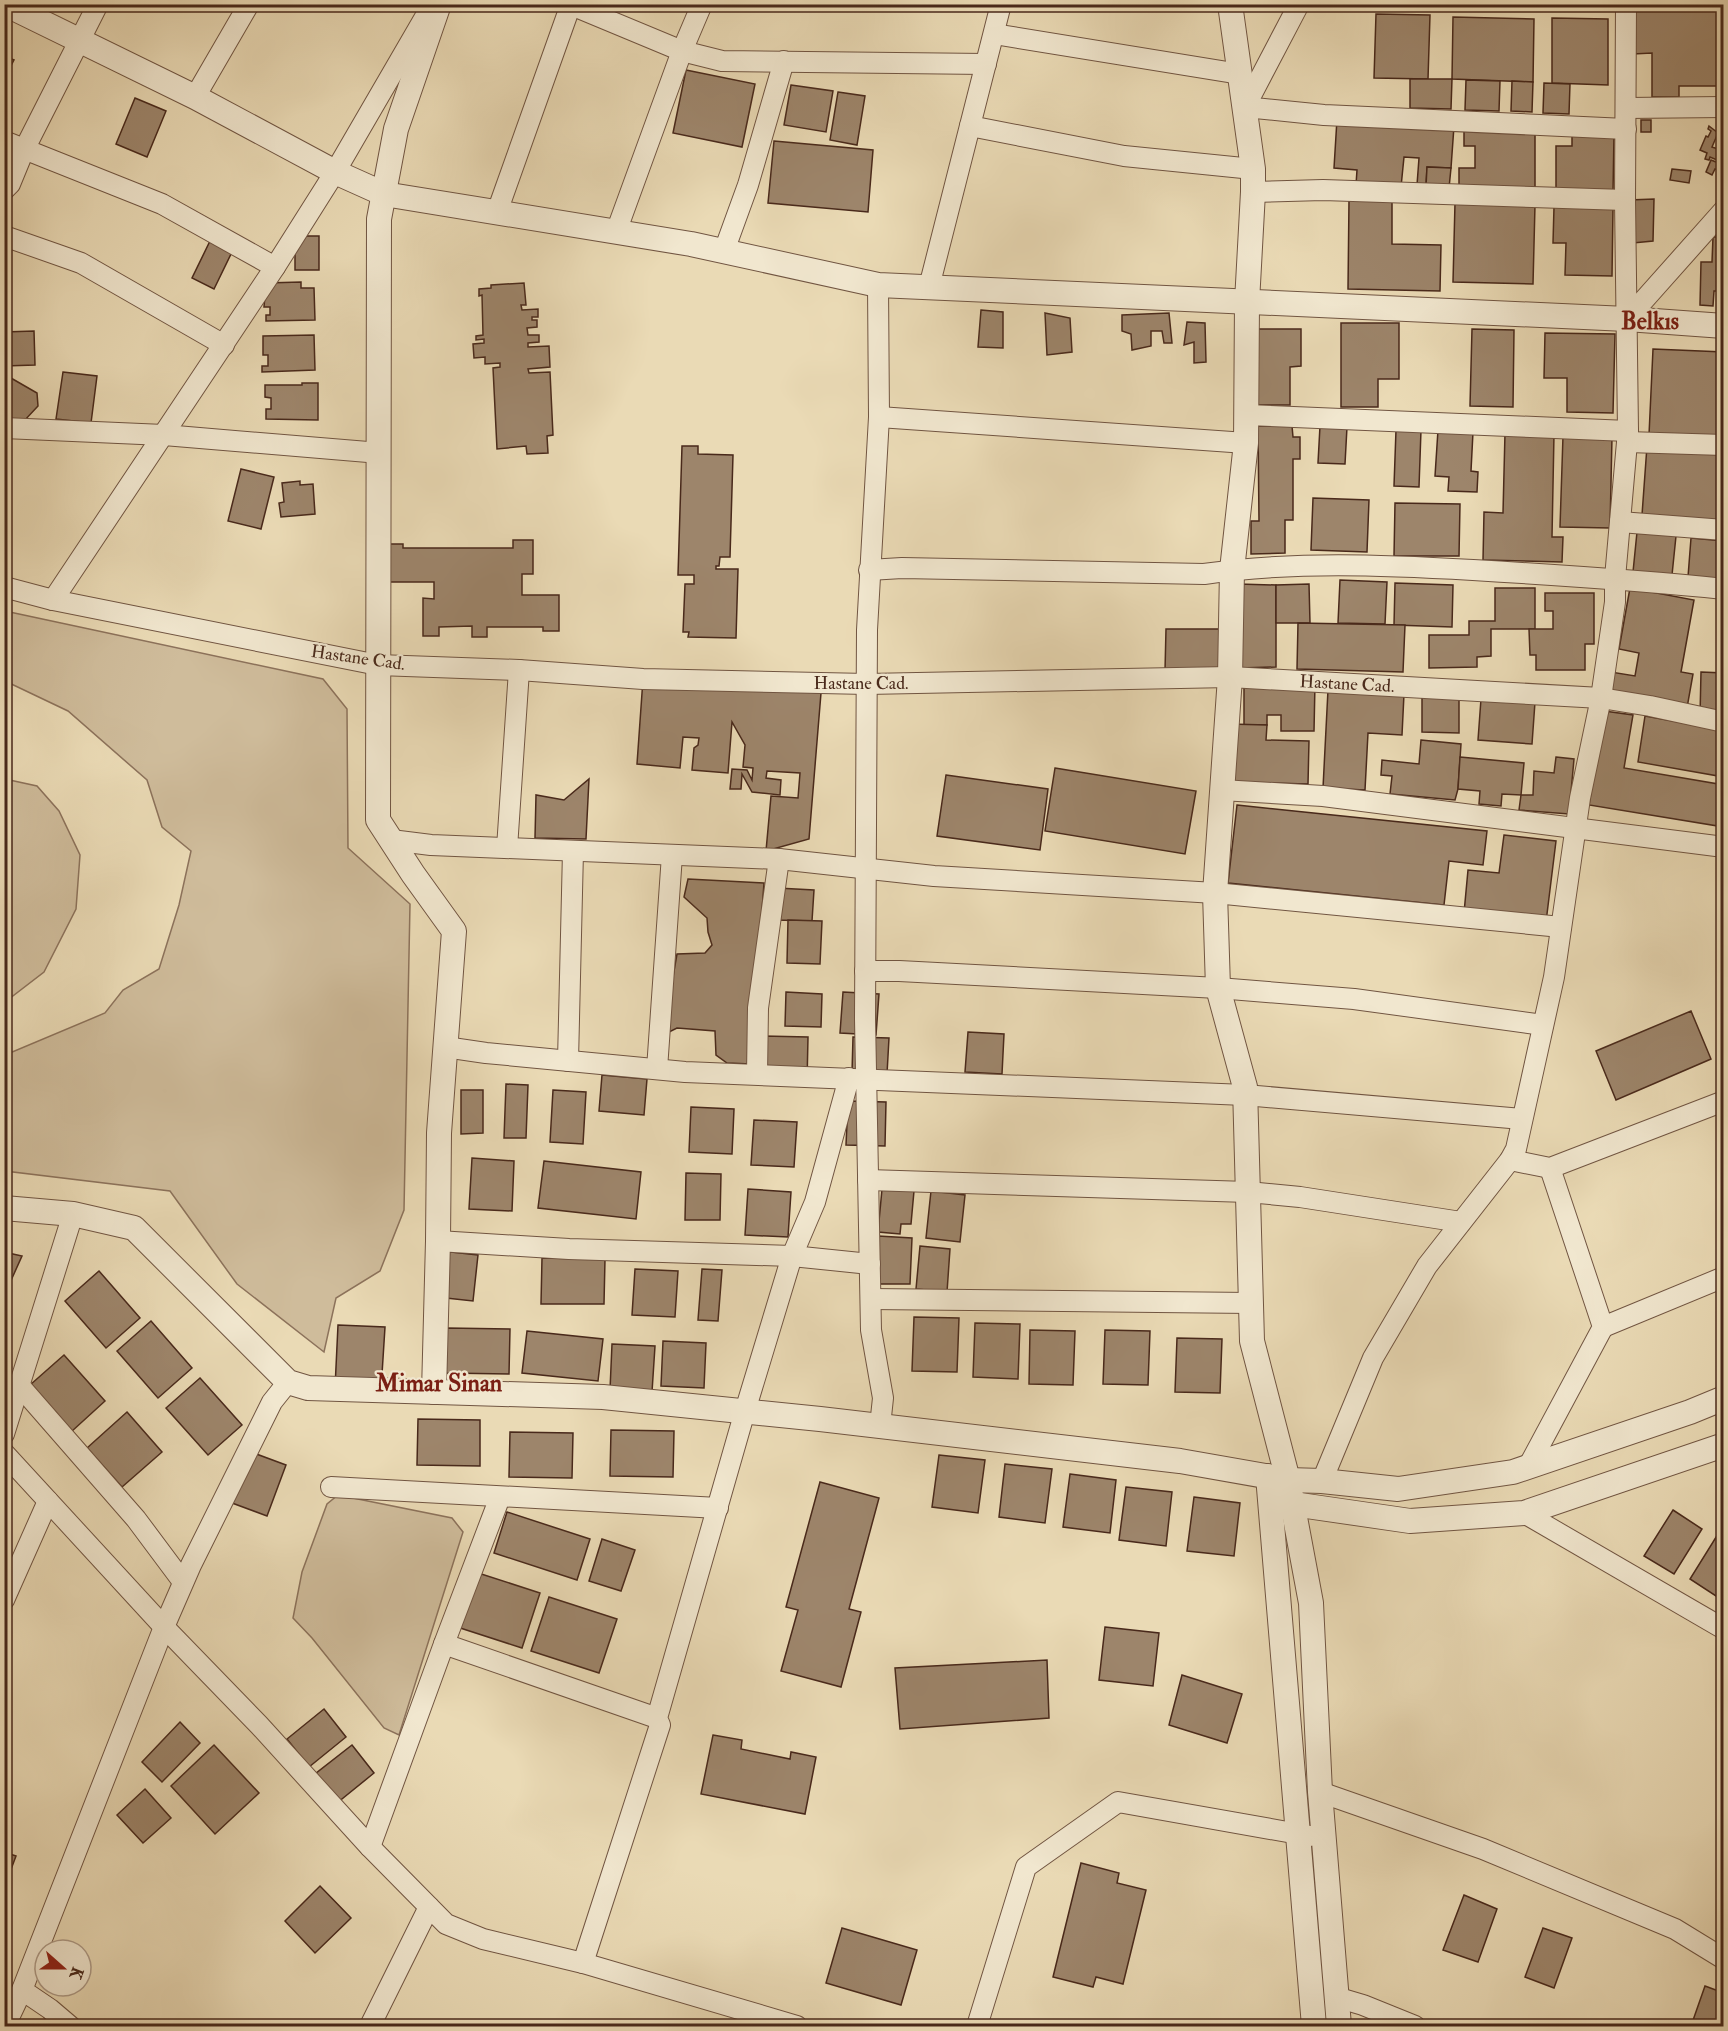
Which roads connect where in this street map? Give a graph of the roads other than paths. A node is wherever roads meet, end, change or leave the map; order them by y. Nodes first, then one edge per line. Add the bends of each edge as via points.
1 (5, 4) edge
2 (98, 4) edge
3 (249, 4) edge
4 (432, 4) edge
5 (439, 4) edge
6 (702, 4) edge
7 (1001, 4) edge
8 (1230, 4) edge
9 (1299, 4) edge
10 (1626, 4) edge
11 (570, 5) edge
12 (993, 34) junction
13 (80, 40) junction
14 (682, 51) junction
15 (784, 61) junction
16 (986, 64) junction
17 (1240, 74) junction
18 (195, 97) junction
19 (1245, 107) junction
20 (1724, 107) edge
21 (1626, 108) junction
22 (970, 126) junction
23 (1626, 129) junction
24 (4, 141) edge
25 (24, 150) junction
26 (335, 172) junction
27 (1253, 181) junction
28 (4, 190) edge
29 (384, 194) junction
30 (1625, 200) junction
31 (1723, 211) edge
32 (497, 213) junction
33 (616, 232) junction
34 (4, 236) edge
35 (724, 251) junction
36 (275, 267) junction
37 (878, 285) junction
38 (928, 287) junction
39 (1247, 302) junction
40 (1627, 320) junction
41 (1724, 326) edge
42 (224, 345) junction
43 (1247, 415) junction
44 (879, 417) junction
45 (4, 428) edge
46 (164, 435) junction
47 (1628, 436) junction
48 (1246, 443) junction
49 (1724, 445) edge
50 (380, 453) junction
51 (1620, 522) junction
52 (1724, 530) edge
53 (869, 570) junction
54 (1232, 570) junction
55 (1615, 578) junction
56 (4, 587) edge
57 (1724, 589) edge
58 (53, 600) junction
59 (378, 665) junction
60 (519, 670) junction
61 (1230, 677) junction
62 (867, 684) junction
63 (1601, 698) junction
64 (1724, 722) edge
65 (1221, 790) junction
66 (1575, 830) junction
67 (391, 840) junction
68 (1724, 847) edge
69 (507, 848) junction
70 (573, 850) junction
71 (672, 855) junction
72 (779, 859) junction
73 (866, 870) junction
74 (1215, 893) junction
75 (1561, 927) junction
76 (865, 971) junction
77 (1218, 988) junction
78 (1543, 1024) junction
79 (446, 1047) junction
80 (568, 1061) junction
81 (657, 1069) junction
82 (757, 1074) junction
83 (857, 1078) junction
84 (1245, 1095) junction
85 (1724, 1101) edge
86 (1522, 1119) junction
87 (1510, 1160) junction
88 (1550, 1168) junction
89 (868, 1180) junction
90 (1248, 1192) junction
91 (4, 1208) edge
92 (73, 1214) junction
93 (1461, 1222) junction
94 (438, 1241) junction
95 (792, 1256) junction
96 (870, 1264) junction
97 (1724, 1276) edge
98 (871, 1299) junction
99 (1251, 1303) junction
100 (1603, 1327) junction
101 (288, 1382) junction
102 (19, 1385) junction
103 (434, 1392) junction
104 (1724, 1398) edge
105 (745, 1412) junction
106 (880, 1426) junction
107 (4, 1434) edge
108 (1724, 1445) edge
109 (4, 1454) edge
110 (1528, 1467) junction
111 (1278, 1478) junction
112 (1322, 1481) junction
113 (331, 1487) dead end
114 (500, 1497) junction
115 (48, 1502) junction
116 (1282, 1503) junction
117 (718, 1508) junction
118 (1524, 1514) junction
119 (183, 1582) junction
120 (4, 1600) edge
121 (164, 1627) junction
122 (1724, 1629) edge
123 (444, 1644) junction
124 (657, 1718) junction
125 (1320, 1792) junction
126 (1298, 1834) junction
127 (1325, 1838) junction
128 (370, 1847) junction
129 (429, 1907) junction
130 (1724, 1959) edge
131 (583, 1963) junction
132 (22, 1990) junction
133 (1336, 1998) junction
134 (753, 2020) edge
135 (5, 2026) edge
136 (70, 2026) edge
137 (370, 2026) edge
138 (797, 2026) edge
139 (977, 2026) edge
140 (1314, 2026) edge
141 (1339, 2026) edge
142 (1415, 2026) edge

1 - 13 street
2 - 13 street
3 - 18 street
4 - 26 street
5 - 29 street via 396,129
6 - 14 street
7 - 12 street
8 - 17 street
9 - 19 street
10 - 21 street
11 - 14 street
11 - 32 street
12 - 16 street
12 - 17 street
13 - 18 street
13 - 25 street
14 - 15 street via 723,61
14 - 33 street
15 - 16 street
15 - 35 street via 748,185
16 - 22 street
17 - 19 street
18 - 26 street
19 - 23 street via 1324,115
19 - 27 street
20 - 21 street
21 - 23 street
22 - 27 street
22 - 38 street
23 - 30 street
24 - 25 street
25 - 28 street
25 - 36 street via 162,204
26 - 29 street
26 - 36 street
27 - 30 street via 1323,190
27 - 39 street
29 - 32 street
29 - 50 street via 380,219
30 - 40 street
31 - 40 street
32 - 33 street
33 - 35 street
34 - 42 street via 81,263
35 - 37 street
36 - 42 street
37 - 38 street
37 - 44 street
38 - 39 street
39 - 40 street
39 - 43 street
40 - 41 street
40 - 47 street
42 - 46 street
43 - 47 street
43 - 48 street
44 - 48 street
44 - 53 street
45 - 46 street
46 - 50 street
46 - 58 street
47 - 49 street
47 - 51 street
48 - 54 street
50 - 59 street
51 - 52 street
51 - 55 street
53 - 54 street via 1204,574
53 - 62 street
54 - 55 street via 1373,565
54 - 61 street
55 - 57 street
55 - 63 street
56 - 58 street, Hastane Cad.
58 - 59 street, Hastane Cad.
59 - 60 street, Hastane Cad.
59 - 67 street via 378,820
60 - 62 street, Hastane Cad. via 643,679
60 - 69 street
61 - 62 street, Hastane Cad.
61 - 63 street, Hastane Cad.
61 - 65 street
62 - 73 street
63 - 64 street, Hastane Cad.
63 - 66 street
65 - 66 street via 1323,796
65 - 74 street
66 - 68 street
66 - 75 street
67 - 69 street
67 - 79 street via 454,931
69 - 70 street
70 - 71 street
70 - 80 street
71 - 72 street
71 - 81 street
72 - 73 street
72 - 82 street via 758,1008
73 - 74 street
73 - 76 street
74 - 75 street
74 - 77 street
75 - 78 street
76 - 77 street
76 - 83 street
77 - 78 street via 1354,999
77 - 84 street
78 - 86 street
79 - 80 street
79 - 94 street via 439,1133
80 - 81 street
81 - 82 street
82 - 83 street
83 - 84 street
83 - 89 street
83 - 95 street via 815,1202
84 - 86 street
84 - 90 street
85 - 88 street
86 - 87 street
87 - 88 street
87 - 93 street
88 - 100 street
89 - 90 street
89 - 96 street
90 - 93 street
90 - 99 street
91 - 92 street
92 - 101 street via 135,1228
92 - 102 street
93 - 112 street via 1427,1266 1373,1358
94 - 95 street
94 - 103 street
95 - 96 street
95 - 105 street
96 - 98 street
97 - 100 street
98 - 99 street
98 - 106 street via 871,1330 883,1398
99 - 111 street via 1252,1341
100 - 110 street
101 - 103 street via 308,1388
101 - 119 street via 272,1402
102 - 107 street
102 - 119 street via 136,1519
103 - 105 street via 603,1397
104 - 110 street
105 - 106 street
105 - 117 street
106 - 111 street via 1180,1461
108 - 118 street
109 - 115 street
110 - 112 street via 1398,1489
111 - 112 street
111 - 116 street
113 - 114 street
114 - 117 street
114 - 123 street
115 - 120 street
115 - 121 street
116 - 118 street via 1410,1521
116 - 125 street via 1311,1603
116 - 126 street
117 - 124 street
118 - 122 street
119 - 121 street
121 - 128 street
121 - 132 street
123 - 124 street
123 - 128 street
124 - 131 street via 660,1725
125 - 127 street
125 - 130 street via 1494,1853 1675,1929
126 - 127 street
126 - 139 street via 1118,1802 1026,1867
126 - 140 street
127 - 133 street
128 - 129 street
129 - 131 street via 446,1924 483,1939
129 - 137 street
131 - 134 street
132 - 135 street
132 - 136 street
133 - 141 street
133 - 142 street
134 - 138 street

